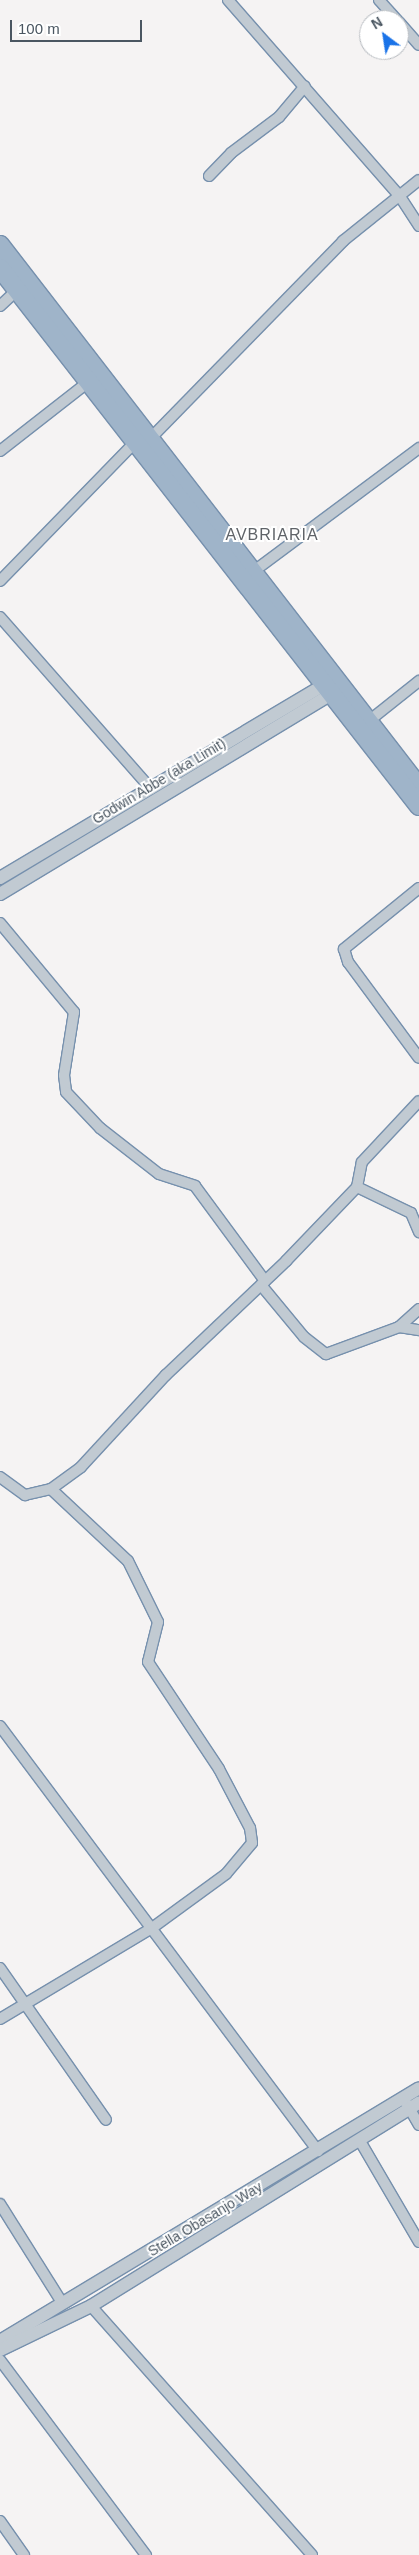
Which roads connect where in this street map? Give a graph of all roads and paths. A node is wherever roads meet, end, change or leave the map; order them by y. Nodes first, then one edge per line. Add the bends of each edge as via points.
1 (379, 0) edge
2 (233, 2) edge
3 (388, 10) edge
4 (409, 33) edge
5 (419, 44) edge
6 (305, 86) junction
7 (209, 176) dead end
8 (419, 180) edge
9 (399, 195) junction
10 (419, 226) edge
11 (0, 245) edge
12 (0, 268) edge
13 (16, 291) junction
14 (0, 306) edge
15 (87, 383) junction
16 (142, 441) junction
17 (419, 448) edge
18 (0, 451) edge
19 (254, 571) junction
20 (0, 581) edge
21 (0, 617) edge
22 (419, 681) edge
23 (335, 685) junction
24 (370, 720) junction
25 (419, 787) edge
26 (151, 790) junction
27 (419, 806) edge
28 (0, 878) edge
29 (419, 888) edge
30 (0, 894) edge
31 (0, 923) edge
32 (419, 1058) edge
33 (419, 1101) edge
34 (357, 1187) junction
35 (419, 1232) edge
36 (263, 1283) junction
37 (419, 1309) edge
38 (398, 1326) junction
39 (419, 1330) edge
40 (0, 1477) edge
41 (51, 1489) junction
42 (0, 1726) edge
43 (152, 1928) junction
44 (0, 1968) edge
45 (24, 2003) junction
46 (0, 2019) edge
47 (419, 2088) edge
48 (411, 2104) edge
49 (106, 2120) dead end
50 (419, 2124) edge
51 (360, 2142) junction
52 (318, 2151) junction
53 (0, 2204) edge
54 (419, 2242) edge
55 (61, 2300) junction
56 (91, 2306) junction
57 (0, 2341) edge
58 (0, 2350) edge
59 (0, 2360) edge
60 (0, 2521) edge
61 (24, 2555) edge
62 (146, 2555) edge
63 (312, 2555) edge

1 - 3 street
2 - 6 street
4 - 5 street
6 - 7 street via 279,117 231,153
6 - 9 street
8 - 9 street
9 - 10 street
9 - 16 street via 343,241
11 - 16 highway
12 - 13 highway
13 - 14 street
13 - 15 highway
15 - 16 highway
15 - 18 street
16 - 19 highway
16 - 20 street
16 - 23 highway
17 - 19 street
19 - 23 highway
21 - 26 street
22 - 24 street
23 - 24 highway
23 - 26 street, Godwin Abbe (aka Limit)
23 - 27 highway
23 - 30 street, Godwin Abbe (aka Limit)
24 - 25 highway
26 - 28 street, Godwin Abbe (aka Limit)
29 - 32 street via 344,949 348,962
31 - 36 street via 74,1012 64,1075 70,1098 100,1128 158,1174 195,1186
33 - 34 street via 362,1162
34 - 35 street via 411,1213
34 - 36 street
36 - 38 street via 304,1336 326,1354
36 - 41 street via 166,1375 81,1467
37 - 38 street
38 - 39 street
40 - 41 street via 25,1496
41 - 43 street via 128,1561 158,1622 148,1662 219,1770 250,1828 252,1843 233,1867
42 - 43 street
43 - 45 street
43 - 52 street
44 - 45 street
45 - 46 street
45 - 49 street
47 - 48 street
48 - 50 street
48 - 51 street, Stella Obasanjo Way
48 - 52 street
51 - 54 street
51 - 56 street, Stella Obasanjo Way
52 - 55 street
53 - 55 street
55 - 57 street
56 - 58 street, Stella Obasanjo Way
56 - 63 street
59 - 62 street
60 - 61 street

